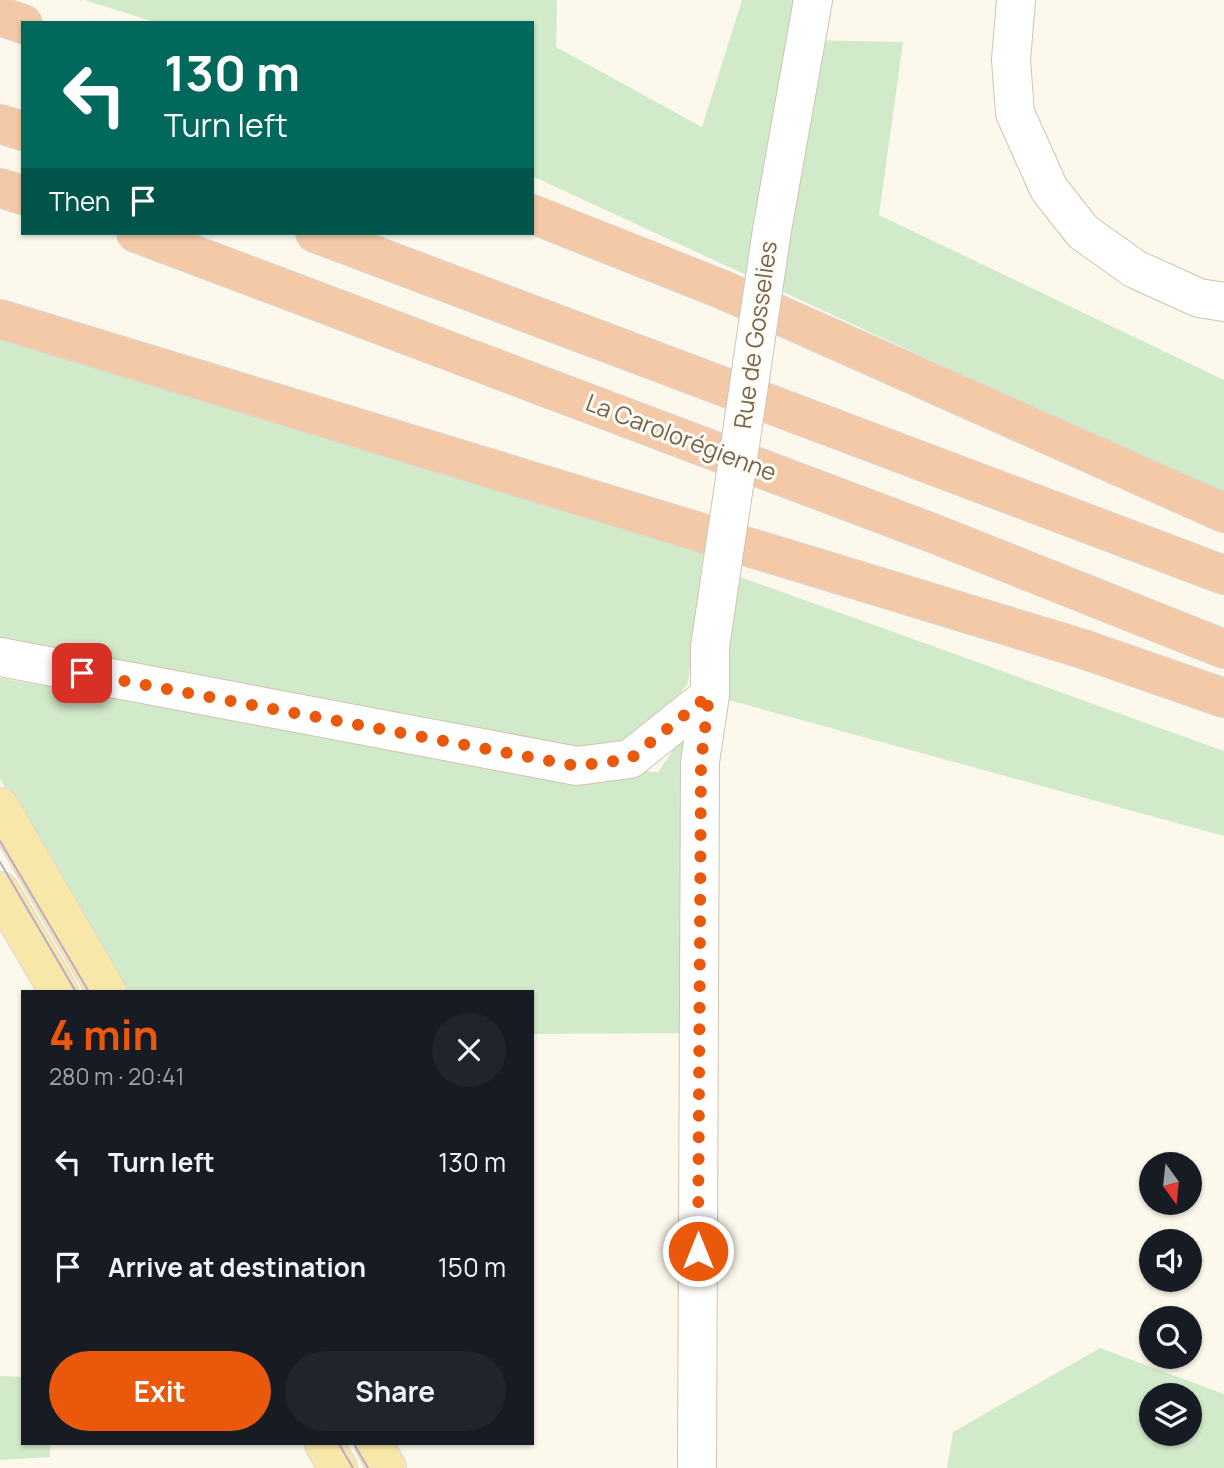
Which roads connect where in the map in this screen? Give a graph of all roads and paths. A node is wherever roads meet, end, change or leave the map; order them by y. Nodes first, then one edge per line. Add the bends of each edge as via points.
1 (813, 0) edge
2 (1016, 0) edge
3 (0, 16) edge
4 (21, 23) edge
5 (0, 124) edge
6 (21, 130) edge
7 (0, 188) edge
8 (21, 194) edge
9 (534, 215) edge
10 (141, 235) edge
11 (320, 235) edge
12 (1224, 302) edge
13 (0, 319) edge
14 (1224, 513) edge
15 (1224, 575) edge
16 (1224, 649) edge
17 (0, 657) edge
18 (709, 695) junction
19 (1224, 698) edge
20 (0, 807) edge
21 (0, 891) edge
22 (58, 990) edge
23 (106, 990) edge
24 (325, 1445) edge
25 (375, 1445) edge
26 (338, 1468) edge
27 (387, 1468) edge
28 (698, 1468) edge

1 - 18 street, Rue de Gosselies, bridge via 772,230 710,647
2 - 12 street via 1011,61 1015,113 1049,189 1083,232 1135,269 1199,298
3 - 4 highway
5 - 6 highway
7 - 8 highway
9 - 14 highway via 734,294
10 - 16 highway, La Carolorégienne via 922,529
11 - 15 highway
13 - 19 highway via 1083,649
17 - 18 street via 577,766 630,759
18 - 28 street, Rue de Gosselies via 701,762
20 - 23 main road
21 - 22 main road
24 - 26 main road
25 - 27 main road

